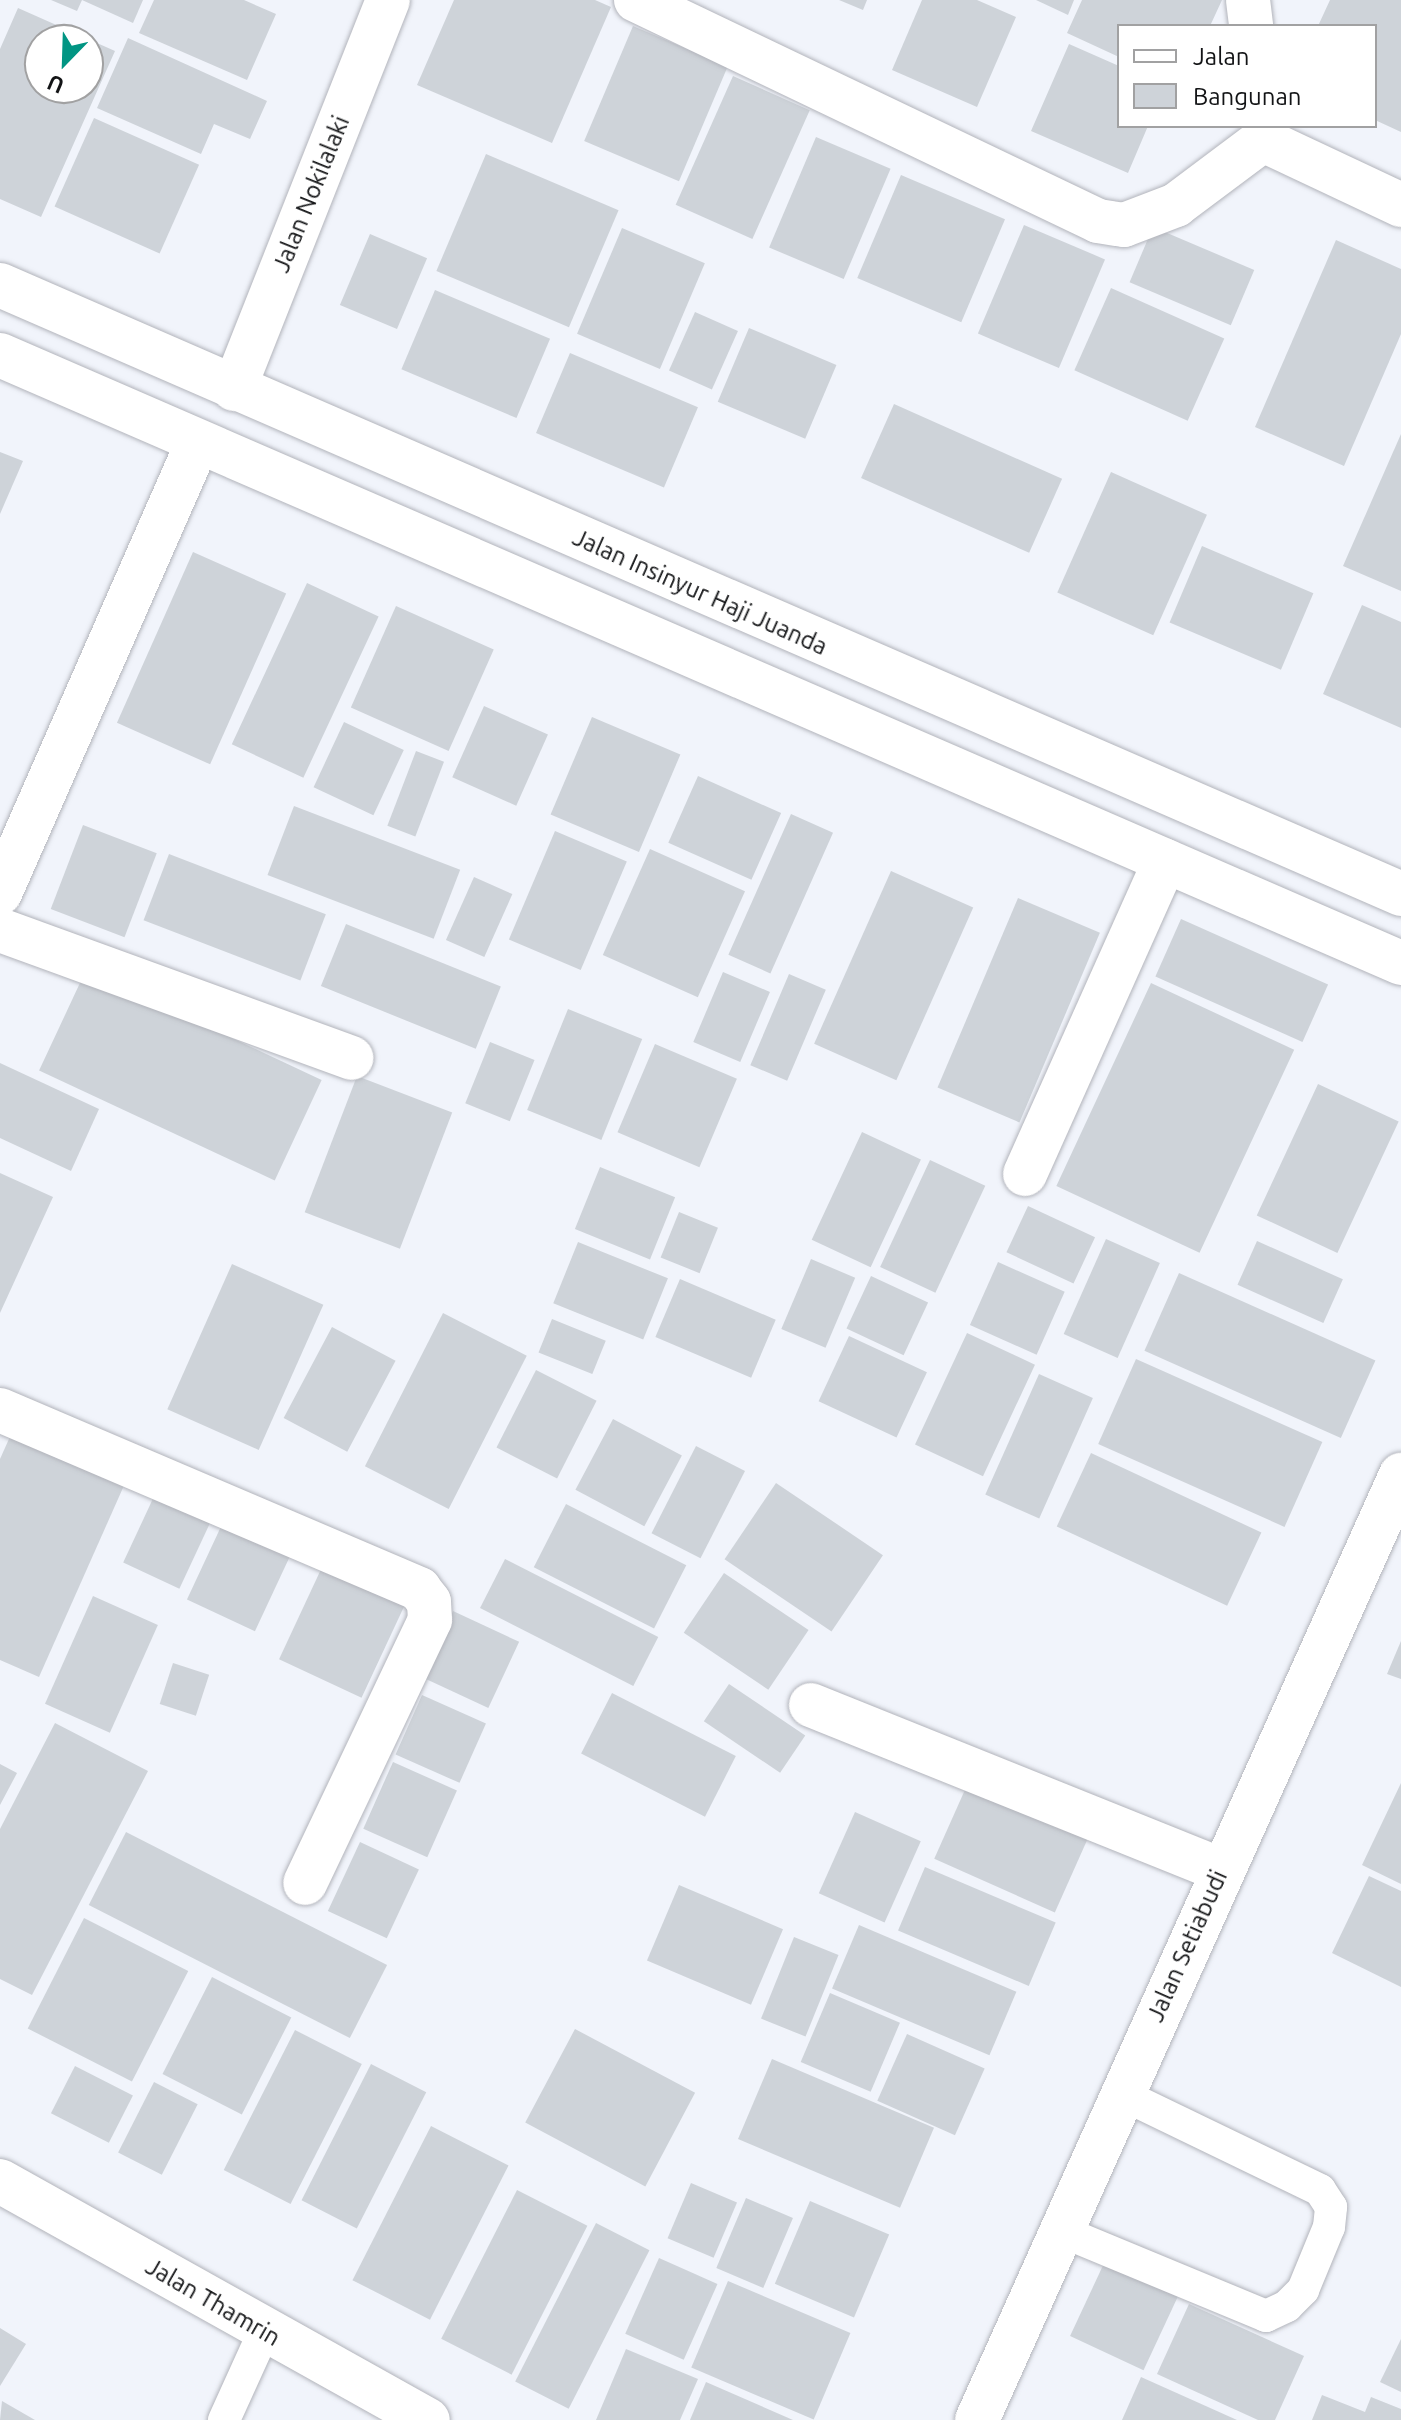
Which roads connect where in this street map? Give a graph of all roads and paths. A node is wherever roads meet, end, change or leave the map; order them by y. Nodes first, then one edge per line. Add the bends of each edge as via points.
1 (388, 0) edge
2 (636, 0) edge
3 (1248, 0) edge
4 (1251, 24) edge
5 (1262, 133) edge
6 (1401, 205) edge
7 (0, 285) edge
8 (0, 355) edge
9 (234, 389) junction
10 (198, 443) junction
11 (1165, 861) junction
12 (0, 893) edge
13 (1401, 894) edge
14 (0, 930) edge
15 (1401, 963) edge
16 (351, 1058) dead end
17 (1025, 1174) dead end
18 (0, 1410) edge
19 (1401, 1475) edge
20 (811, 1705) dead end
21 (1221, 1870) junction
22 (305, 1883) dead end
23 (1121, 2094) junction
24 (0, 2181) edge
25 (1061, 2231) junction
26 (264, 2332) junction
27 (224, 2420) edge
28 (428, 2420) edge
29 (977, 2420) edge

1 - 9 street, Jalan Nokilalaki
2 - 5 street via 1098,221 1124,225 1176,205
3 - 4 street
5 - 6 street
7 - 9 street, Jalan Insinyur Haji Juanda
8 - 10 street
9 - 13 street, Jalan Insinyur Haji Juanda
10 - 11 street
10 - 12 street
11 - 15 street
11 - 17 street
14 - 16 street
18 - 22 street via 419,1589 429,1602 430,1620
19 - 21 street, Jalan Setiabudi
20 - 21 street
21 - 23 street, Jalan Setiabudi
23 - 25 street, Jalan Setiabudi
23 - 25 lane via 1320,2190 1331,2207 1329,2227 1303,2290 1266,2316
24 - 26 street, Jalan Thamrin
25 - 29 street, Jalan Setiabudi
26 - 27 lane
26 - 28 street, Jalan Thamrin

